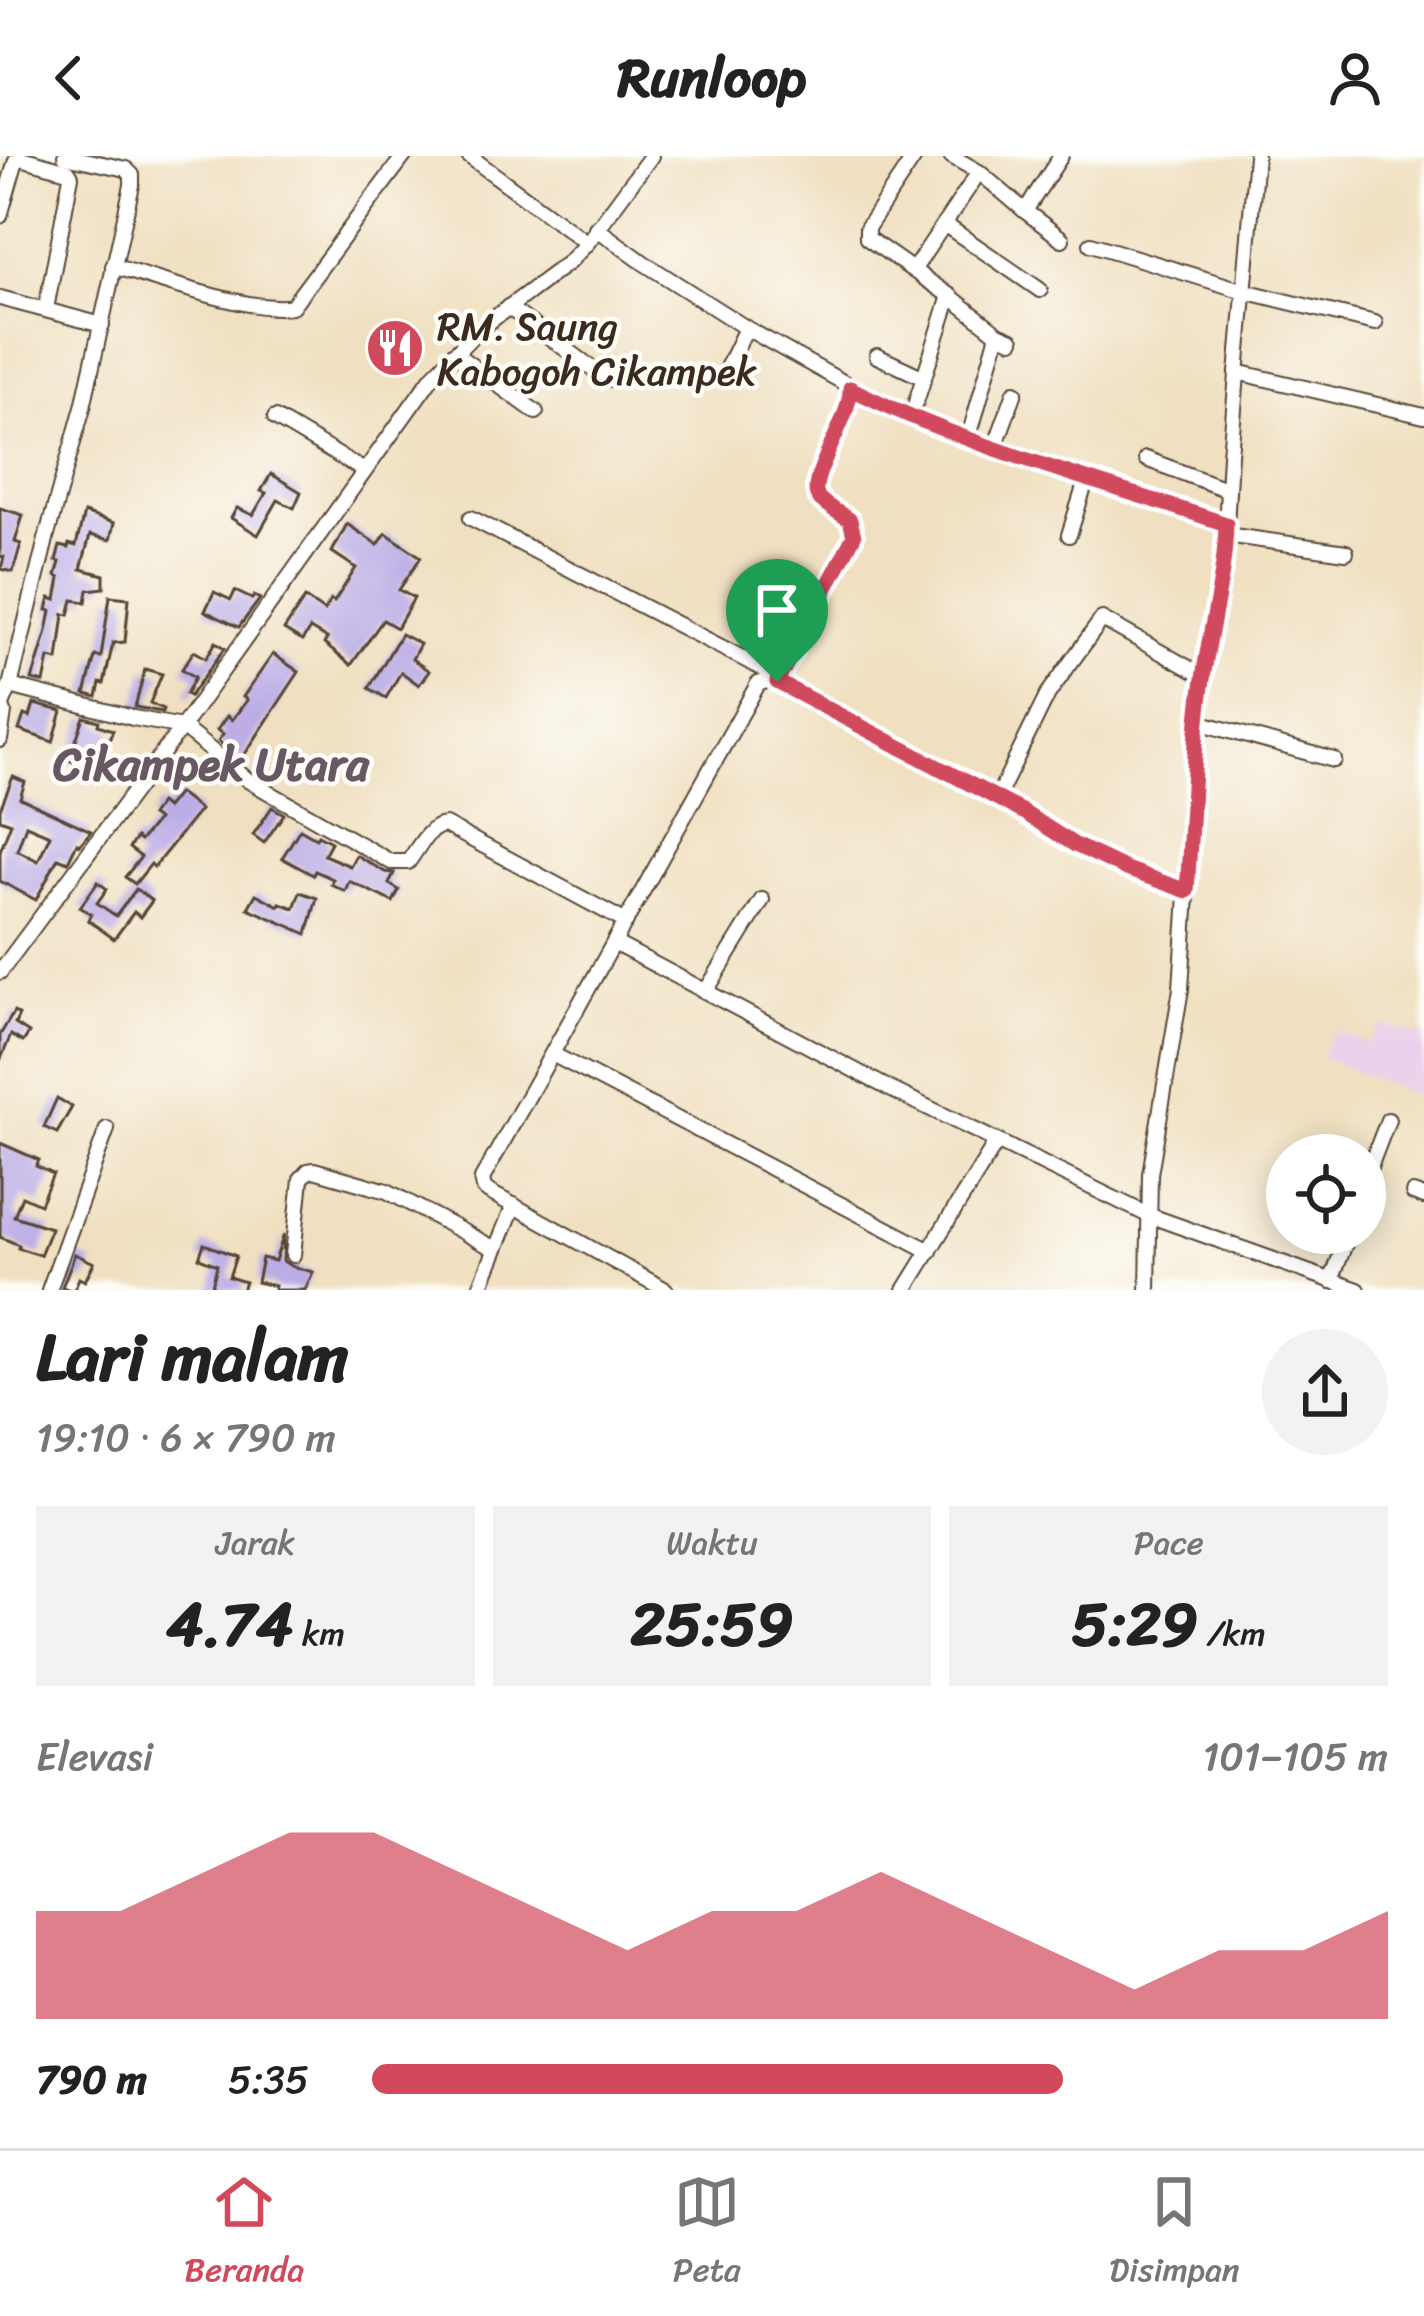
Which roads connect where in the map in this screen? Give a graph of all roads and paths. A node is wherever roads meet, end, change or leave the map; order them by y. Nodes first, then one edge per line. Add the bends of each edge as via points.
1 (65, 156) edge
2 (138, 156) edge
3 (404, 156) edge
4 (469, 156) edge
5 (650, 156) edge
6 (915, 156) edge
7 (951, 156) edge
8 (1061, 156) edge
9 (1256, 156) edge
10 (979, 172) junction
11 (132, 175) junction
12 (1025, 211) junction
13 (0, 216) edge
14 (944, 224) junction
15 (596, 228) junction
16 (1062, 238) dead end
17 (587, 242) junction
18 (1090, 244) dead end
19 (113, 266) junction
20 (914, 269) junction
21 (1040, 290) dead end
22 (1244, 291) junction
23 (950, 296) junction
24 (0, 298) edge
25 (508, 307) junction
26 (46, 309) junction
27 (1375, 323) dead end
28 (102, 325) junction
29 (746, 328) junction
30 (454, 353) junction
31 (878, 356) dead end
32 (1237, 372) junction
33 (723, 376) dead end
34 (924, 378) junction
35 (607, 379) dead end
36 (850, 388) junction
37 (1015, 392) dead end
38 (916, 402) dead end
39 (536, 412) dead end
40 (1424, 416) edge
41 (275, 418) dead end
42 (972, 426) dead end
43 (995, 447) junction
44 (1146, 459) dead end
45 (363, 470) junction
46 (1087, 478) junction
47 (1228, 490) junction
48 (471, 518) dead end
49 (1226, 530) junction
50 (1070, 535) dead end
51 (1346, 552) dead end
52 (1203, 676) junction
53 (778, 680) junction
54 (10, 686) junction
55 (1, 704) edge
56 (1198, 722) junction
57 (182, 728) junction
58 (0, 740) edge
59 (1334, 760) dead end
60 (997, 798) junction
61 (1187, 891) junction
62 (762, 900) dead end
63 (626, 922) junction
64 (614, 944) junction
65 (0, 972) edge
66 (706, 991) junction
67 (551, 1054) junction
68 (1388, 1120) dead end
69 (107, 1129) dead end
70 (1383, 1134) edge
71 (996, 1143) junction
72 (514, 1205) junction
73 (1148, 1215) junction
74 (495, 1249) junction
75 (930, 1251) junction
76 (1341, 1254) edge
77 (293, 1255) dead end
78 (1330, 1281) junction
79 (49, 1290) edge
80 (479, 1290) edge
81 (666, 1290) edge
82 (905, 1290) edge
83 (1148, 1290) edge
84 (1358, 1290) edge

1 - 11 street
2 - 11 street
3 - 19 street via 292,306 191,290
4 - 17 street
5 - 15 street
6 - 20 street via 865,232
7 - 10 street
8 - 12 street
9 - 22 street
10 - 12 street
10 - 14 street
11 - 19 street
12 - 16 street
13 - 26 street via 16,160 68,171
14 - 20 street
14 - 21 street
15 - 17 street
15 - 29 street
17 - 25 street
18 - 22 street
19 - 28 street
20 - 23 street
22 - 27 street
22 - 32 street
23 - 34 street
23 - 42 street via 1005,337
24 - 26 street
25 - 30 street
25 - 35 street
26 - 28 street
28 - 54 street
29 - 33 street
29 - 36 street
30 - 39 street
30 - 45 street
31 - 34 street
32 - 40 street
32 - 47 street
34 - 38 street
36 - 43 street
36 - 53 street via 815,490 850,520 854,536
37 - 43 street
41 - 45 street
43 - 46 street
44 - 47 street
45 - 57 street
46 - 49 street
46 - 50 street
47 - 49 street
48 - 53 street
49 - 51 street
49 - 52 street
52 - 56 street
52 - 60 street via 1102,619 1048,694
53 - 60 street
53 - 63 street via 758,684
54 - 55 street
54 - 57 street
55 - 58 street
56 - 59 street
56 - 61 street
57 - 63 street via 262,789 391,862 408,862 445,825
57 - 65 street
60 - 61 street via 1098,856
61 - 73 street
62 - 66 street
63 - 64 street
64 - 66 street
64 - 67 street
66 - 71 street
67 - 72 street via 483,1174 484,1188
67 - 75 street
68 - 70 street
69 - 79 street
71 - 73 street
71 - 75 street
72 - 74 street
72 - 81 street
73 - 78 street
73 - 83 street
74 - 77 street via 387,1191 314,1170 301,1179
74 - 80 street
75 - 82 street
76 - 78 street
78 - 84 street

